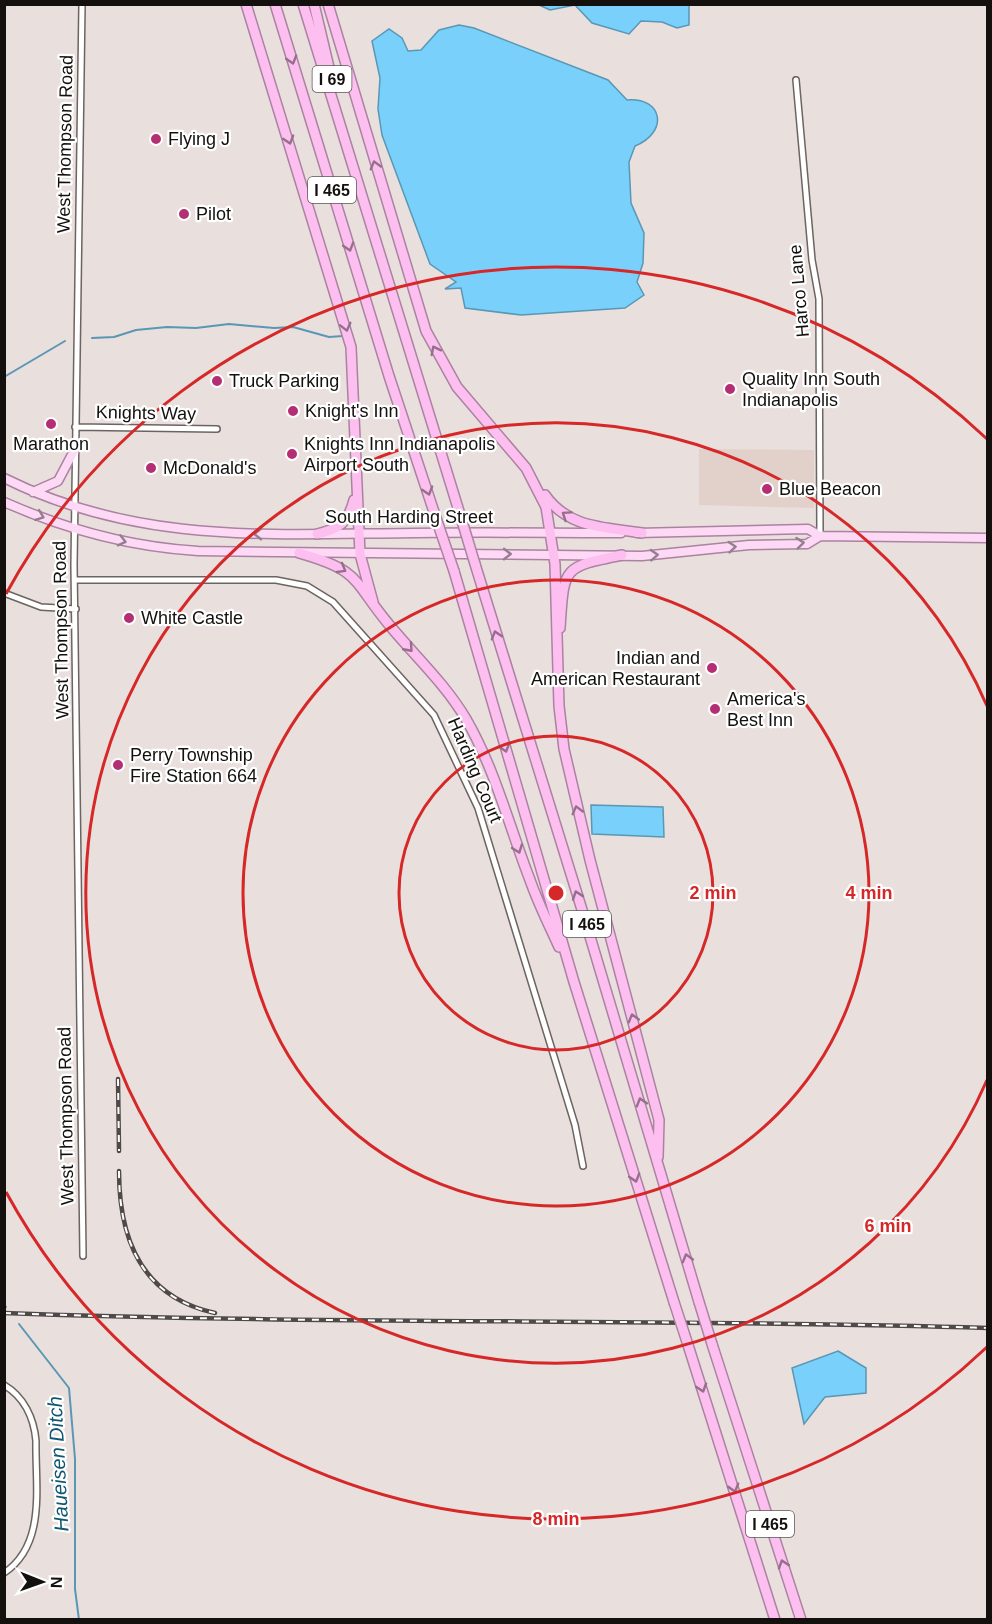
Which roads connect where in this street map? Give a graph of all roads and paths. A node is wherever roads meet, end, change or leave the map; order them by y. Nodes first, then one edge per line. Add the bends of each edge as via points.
1 (82, 4) edge
2 (246, 4) edge
3 (275, 4) edge
4 (303, 4) edge
5 (314, 4) edge
6 (328, 4) edge
7 (796, 80) dead end
8 (350, 154) junction
9 (75, 427) junction
10 (217, 429) dead end
11 (76, 447) junction
12 (4, 478) edge
13 (535, 482) junction
14 (33, 492) junction
15 (356, 492) junction
16 (4, 502) edge
17 (76, 508) junction
18 (76, 529) junction
19 (551, 533) junction
20 (642, 533) junction
21 (317, 534) junction
22 (359, 534) junction
23 (820, 536) junction
24 (987, 538) edge
25 (299, 553) junction
26 (360, 554) junction
27 (553, 554) junction
28 (622, 555) junction
29 (76, 580) junction
30 (4, 593) edge
31 (373, 602) junction
32 (76, 609) junction
33 (558, 666) junction
34 (574, 982) junction
35 (658, 1157) junction
36 (583, 1166) dead end
37 (83, 1256) dead end
38 (4, 1384) edge
39 (4, 1573) edge
40 (775, 1620) edge
41 (801, 1620) edge

1 - 9 street, West Thompson Road
2 -> 15 highway via 351,347
3 -> 34 highway, I 465, bridge via 389,376 454,571
4 - 8 highway, I 465
5 - 8 highway, I 69
13 -> 6 highway via 457,387 426,332
7 - 23 street, Harco Lane via 819,299
35 -> 8 highway, I 465, bridge
9 - 10 street, Knights Way
9 - 11 street, West Thompson Road
11 - 14 main road via 58,481
11 - 17 street, West Thompson Road
12 - 14 main road, South Harding Street
13 - 19 highway via 546,507
20 -> 13 highway via 572,520 555,508
14 - 17 main road, South Harding Street
15 - 21 highway via 345,524
15 - 22 highway
16 -> 18 main road, South Harding Street
17 - 18 street, West Thompson Road
21 -> 17 main road, South Harding Street via 190,532
18 -> 25 main road, South Harding Street via 170,549
18 - 29 street, West Thompson Road
19 - 20 main road, South Harding Street
19 - 22 main road, South Harding Street
19 - 27 highway
20 - 23 main road, South Harding Street via 808,529
21 - 22 main road, South Harding Street
22 - 26 highway
23 - 24 main road, South Harding Street
28 -> 23 main road, South Harding Street via 807,544
25 - 26 main road, South Harding Street
25 -> 31 highway via 342,568 361,583
26 -> 27 main road, South Harding Street
26 - 31 highway
27 - 28 main road, South Harding Street
27 - 33 highway
28 - 33 highway via 580,564 565,579
29 - 32 street, West Thompson Road
29 - 36 street, Harding Court via 276,580 307,586 333,602 428,706 454,752 478,808
30 - 32 street via 40,607
31 -> 34 highway via 465,717 480,745 530,881
32 - 37 street, West Thompson Road
35 -> 33 highway via 659,1120 571,788 559,706
34 -> 40 highway, I 465, bridge
41 -> 35 highway, I 465, bridge via 699,1302
38 - 39 street via 26,1407 36,1441 33,1532 24,1556

